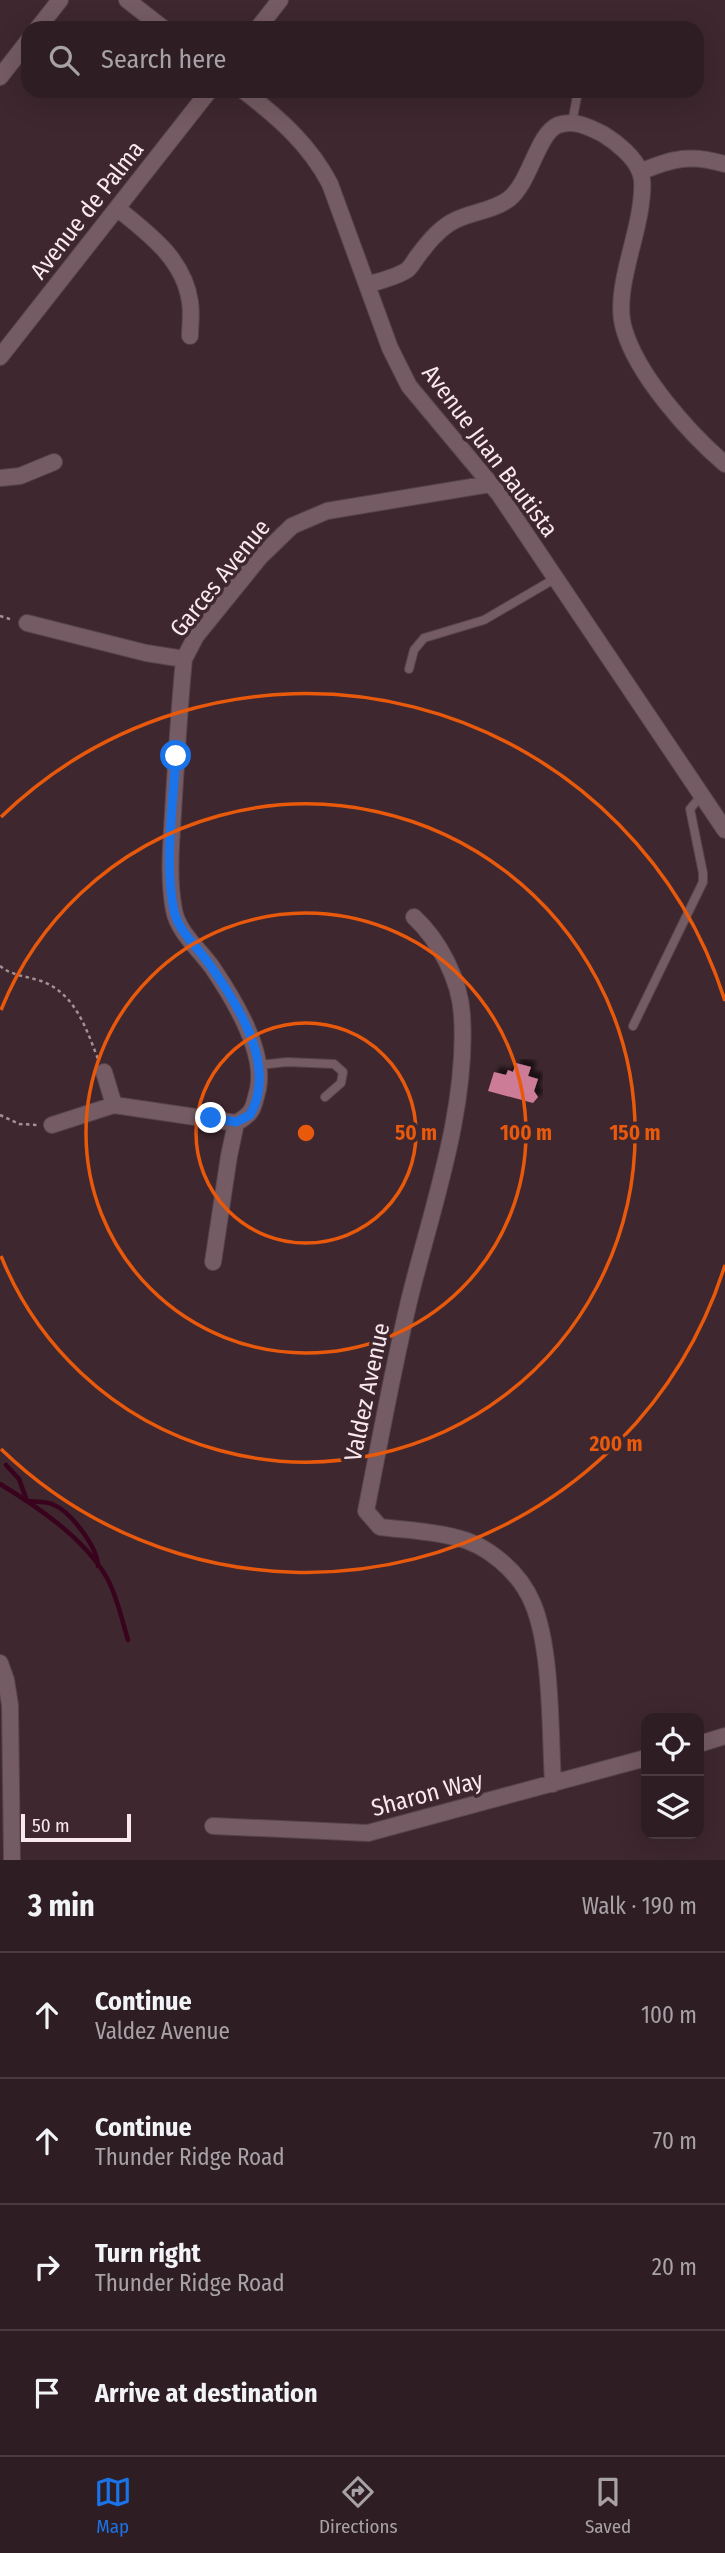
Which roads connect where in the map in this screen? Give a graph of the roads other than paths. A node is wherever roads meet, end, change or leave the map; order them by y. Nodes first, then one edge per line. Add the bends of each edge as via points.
1 (60, 0) edge
2 (127, 0) edge
3 (280, 0) edge
4 (44, 21) edge
5 (154, 21) edge
6 (264, 21) edge
7 (21, 50) edge
8 (0, 77) edge
9 (203, 98) edge
10 (253, 98) edge
11 (577, 98) edge
12 (572, 123) junction
13 (725, 164) edge
14 (640, 172) junction
15 (117, 208) junction
16 (368, 285) junction
17 (190, 336) dead end
18 (0, 357) edge
19 (54, 462) dead end
20 (725, 464) edge
21 (0, 478) edge
22 (490, 484) junction
23 (556, 578) junction
24 (27, 623) dead end
25 (184, 659) junction
26 (410, 669) dead end
27 (701, 796) junction
28 (725, 830) edge
29 (414, 917) dead end
30 (633, 1026) dead end
31 (259, 1065) junction
32 (104, 1072) road end
33 (326, 1097) dead end
34 (114, 1105) junction
35 (236, 1122) junction
36 (52, 1125) road end
37 (213, 1262) dead end
38 (0, 1662) edge
39 (725, 1736) edge
40 (704, 1742) edge
41 (641, 1759) edge
42 (553, 1784) junction
43 (214, 1826) dead end
44 (12, 1860) edge

1 - 4 street
2 - 5 street
3 - 6 street
7 - 8 street
9 - 15 street, Avenue de Palma
10 - 16 street, Avenue Juan Bautista via 292,129 322,169
11 - 12 lane
12 - 14 street via 611,139
12 - 16 street via 557,125 544,137 522,184 509,198 488,211 453,221 436,232 407,270
13 - 14 street via 679,158
14 - 20 street via 643,189 622,294 623,327 633,354 666,402
15 - 17 street via 154,238 178,266 191,304
15 - 18 street, Avenue de Palma
16 - 22 street, Avenue Juan Bautista via 409,386
19 - 21 street via 20,476
22 - 23 street, Avenue Juan Bautista
22 - 25 street, Garces Avenue via 327,511 292,526 260,557 196,636
23 - 26 lane via 484,620 425,638 414,650
23 - 27 street, Avenue Juan Bautista
24 - 25 street, Garces Avenue
25 - 31 street via 171,852 174,914 212,968 252,1041
27 - 28 street, Avenue Juan Bautista
27 - 30 lane via 690,809 703,882
29 - 42 street, Valdez Avenue via 433,937 454,982 462,1012 463,1052 452,1131 407,1309 366,1511 380,1527 456,1537 485,1549 513,1572 533,1603 545,1654
31 - 33 lane via 334,1064 342,1070 342,1080
31 - 35 street via 253,1109
32 - 34 street
34 - 35 street
34 - 36 street
35 - 37 street
38 - 44 street via 10,1704
39 - 40 street
41 - 42 street, Sharon Way
42 - 43 street, Sharon Way via 368,1833

